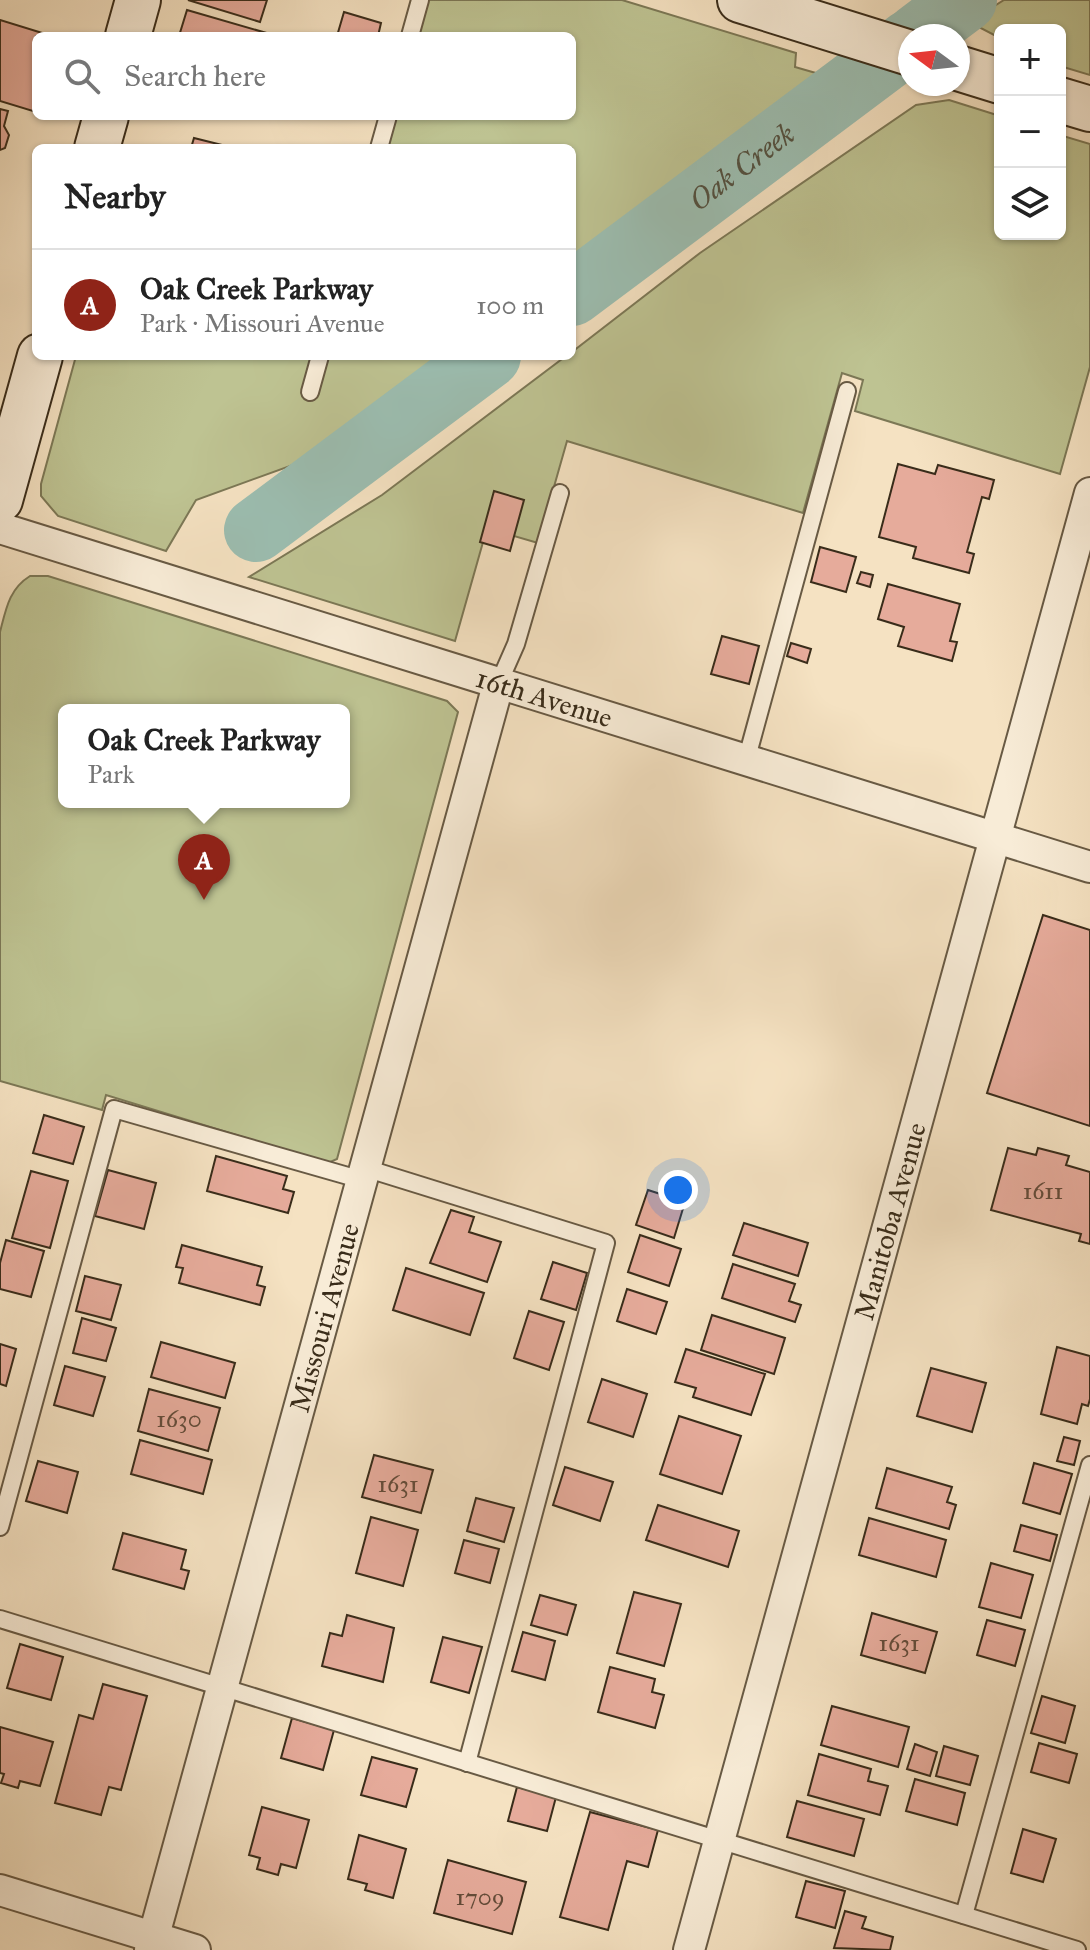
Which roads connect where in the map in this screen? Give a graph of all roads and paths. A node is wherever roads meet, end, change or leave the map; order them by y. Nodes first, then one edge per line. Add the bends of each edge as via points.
1 (138, 0) edge
2 (420, 0) edge
3 (740, 0) edge
4 (129, 32) edge
5 (411, 32) edge
6 (898, 49) edge
7 (1066, 102) edge
8 (1090, 109) edge
9 (105, 120) edge
10 (387, 120) edge
11 (98, 144) edge
12 (380, 144) edge
13 (39, 360) edge
14 (319, 360) edge
15 (847, 391) dead end
16 (310, 392) dead end
17 (560, 493) dead end
18 (1090, 493) edge
19 (0, 500) edge
20 (0, 528) edge
21 (498, 685) junction
22 (746, 761) junction
23 (995, 838) junction
24 (1090, 867) edge
25 (364, 1174) junction
26 (1090, 1465) edge
27 (0, 1527) edge
28 (0, 1619) edge
29 (222, 1687) junction
30 (467, 1763) junction
31 (719, 1840) junction
32 (0, 1890) edge
33 (964, 1915) junction
34 (151, 1944) edge
35 (195, 1950) edge
36 (689, 1950) edge
37 (1077, 1950) edge

1 - 4 main road
2 - 5 lane
3 - 6 main road
7 - 8 main road
9 - 11 main road
10 - 12 lane
13 - 19 main road
14 - 16 lane
15 - 22 lane
17 - 21 lane via 516,644
18 - 23 street, Manitoba Avenue
20 - 21 street, 16th Avenue
21 - 22 street, 16th Avenue
21 - 25 street, Missouri Avenue
22 - 23 street, 16th Avenue
23 - 24 street, 16th Avenue
23 - 31 street, Manitoba Avenue
25 - 27 lane via 114,1109
25 - 29 street, Missouri Avenue
25 - 30 lane via 606,1243
26 - 33 lane
28 - 29 lane
29 - 30 lane
29 - 34 street, Missouri Avenue
30 - 31 lane
31 - 33 lane
31 - 36 street, Manitoba Avenue
32 - 34 street
33 - 37 lane
34 - 35 street

